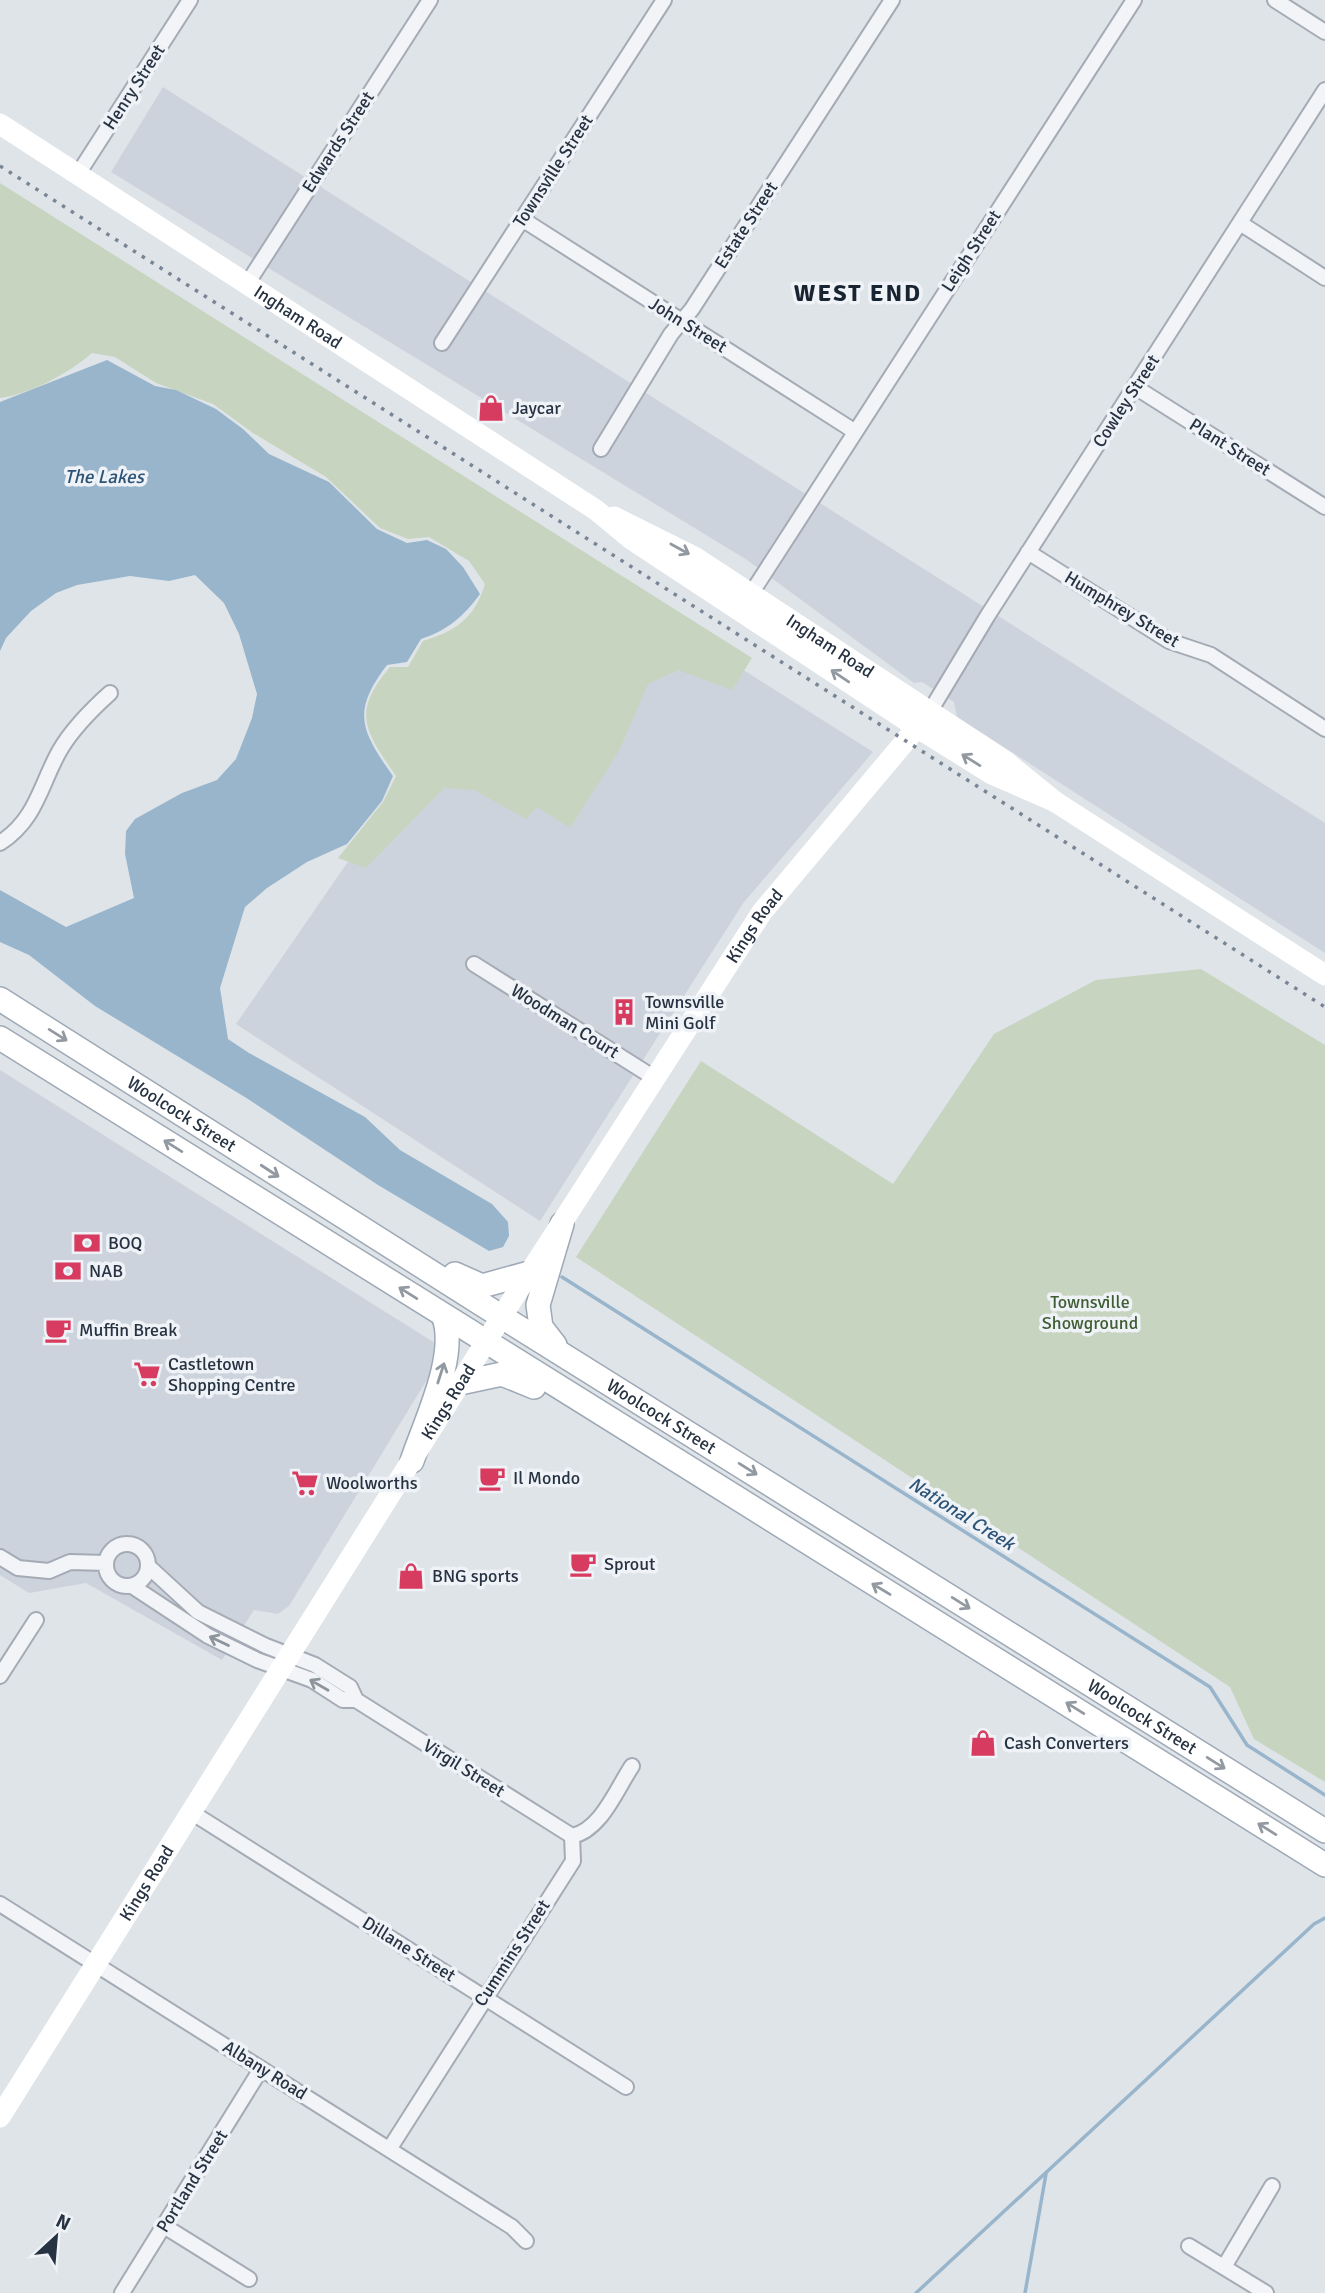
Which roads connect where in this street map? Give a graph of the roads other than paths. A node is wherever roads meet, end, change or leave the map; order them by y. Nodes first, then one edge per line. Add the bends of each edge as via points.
1 (190, 0) edge
2 (430, 0) edge
3 (664, 0) edge
4 (892, 0) edge
5 (1134, 0) edge
6 (1275, 0) edge
7 (1325, 32) edge
8 (1325, 90) edge
9 (0, 124) edge
10 (78, 174) junction
11 (522, 219) junction
12 (1240, 223) junction
13 (1325, 278) edge
14 (247, 284) junction
15 (681, 321) junction
16 (442, 343) dead end
17 (1135, 387) junction
18 (854, 431) junction
19 (601, 449) dead end
20 (1325, 507) edge
21 (1028, 552) junction
22 (746, 602) junction
23 (110, 693) dead end
24 (923, 720) junction
25 (1325, 729) edge
26 (1, 841) edge
27 (474, 964) dead end
28 (1325, 975) edge
29 (0, 999) edge
30 (0, 1038) edge
31 (656, 1079) junction
32 (346, 1220) junction
33 (562, 1224) junction
34 (529, 1273) junction
35 (443, 1315) junction
36 (502, 1317) junction
37 (486, 1343) junction
38 (561, 1351) junction
39 (460, 1383) junction
40 (412, 1461) junction
41 (789, 1533) junction
42 (0, 1557) edge
43 (106, 1563) junction
44 (148, 1566) junction
45 (132, 1586) junction
46 (36, 1620) dead end
47 (286, 1662) junction
48 (0, 1676) edge
49 (632, 1766) dead end
50 (191, 1812) junction
51 (1325, 1831) edge
52 (572, 1836) junction
53 (1325, 1865) edge
54 (0, 1904) edge
55 (95, 1964) junction
56 (485, 1997) junction
57 (261, 2068) junction
58 (626, 2087) dead end
59 (0, 2117) edge
60 (390, 2148) junction
61 (1272, 2186) dead end
62 (164, 2227) junction
63 (526, 2241) dead end
64 (1189, 2246) dead end
65 (1224, 2267) junction
66 (249, 2278) dead end
67 (122, 2293) edge
68 (1266, 2293) edge

1 - 10 street, Henry Street
2 - 14 street, Edwards Street
3 - 11 street, Townsville Street
4 - 15 street, Estate Street
5 - 18 street, Leigh Street
6 - 7 street
8 - 12 street, Cowley Street
9 - 10 main road, Ingham Road
10 - 14 main road, Ingham Road
11 - 15 street, John Street
11 - 16 street, Townsville Street
12 - 13 street
12 - 17 street, Cowley Street
14 - 22 main road, Ingham Road via 596,510 674,545
15 - 18 street, John Street
15 - 19 street, Estate Street
17 - 20 street, Plant Street
17 - 21 street, Cowley Street
18 - 22 street, Leigh Street
21 - 24 street, Cowley Street
21 - 25 street, Humphrey Street via 1170,641 1211,656
22 - 24 main road, Ingham Road
23 - 26 street via 59,752 44,791 24,822
24 - 28 main road, Ingham Road via 992,774 1054,801
24 - 31 main road, Kings Road via 762,912
27 - 31 street, Woodman Court
29 -> 32 main road, Woolcock Street
35 -> 30 main road, Woolcock Street
31 - 33 main road, Kings Road
32 - 34 main road via 421,1253 474,1284 501,1283
32 - 36 main road, Woolcock Street
33 - 34 main road, Kings Road
33 - 38 main road via 538,1306 541,1327
34 - 36 main road, Kings Road
35 - 37 main road, Woolcock Street
40 -> 35 main road via 448,1346
36 - 37 main road, Kings Road
36 - 38 main road, Woolcock Street
37 - 39 main road, Kings Road
37 - 41 main road, Woolcock Street
38 -> 51 main road, Woolcock Street
39 - 40 main road, Kings Road
39 - 41 main road via 494,1374 525,1381 710,1497
40 - 47 main road, Kings Road
53 -> 41 main road, Woolcock Street
42 - 43 street via 18,1568 49,1571 70,1562
43 - 44 street via 112,1550 125,1544 139,1548
43 - 45 street via 113,1581
44 - 45 street
44 - 47 street via 198,1612
47 -> 45 street via 188,1626
46 - 48 street
47 - 50 main road, Kings Road
47 - 52 street, Virgil Street via 315,1665 349,1687 356,1700
49 - 52 street via 594,1825
50 - 55 main road, Kings Road
50 - 56 street, Dillane Street
52 - 56 street, Cummins Street via 573,1861
54 - 55 street, Albany Road
55 - 57 street, Albany Road
55 - 59 main road, Kings Road
56 - 58 street, Dillane Street
56 - 60 street, Cummins Street
57 - 60 street, Albany Road
57 - 62 street, Portland Street
60 - 63 street, Albany Road via 512,2227
61 - 65 street
62 - 66 street
62 - 67 street, Portland Street
64 - 65 street
65 - 68 street

